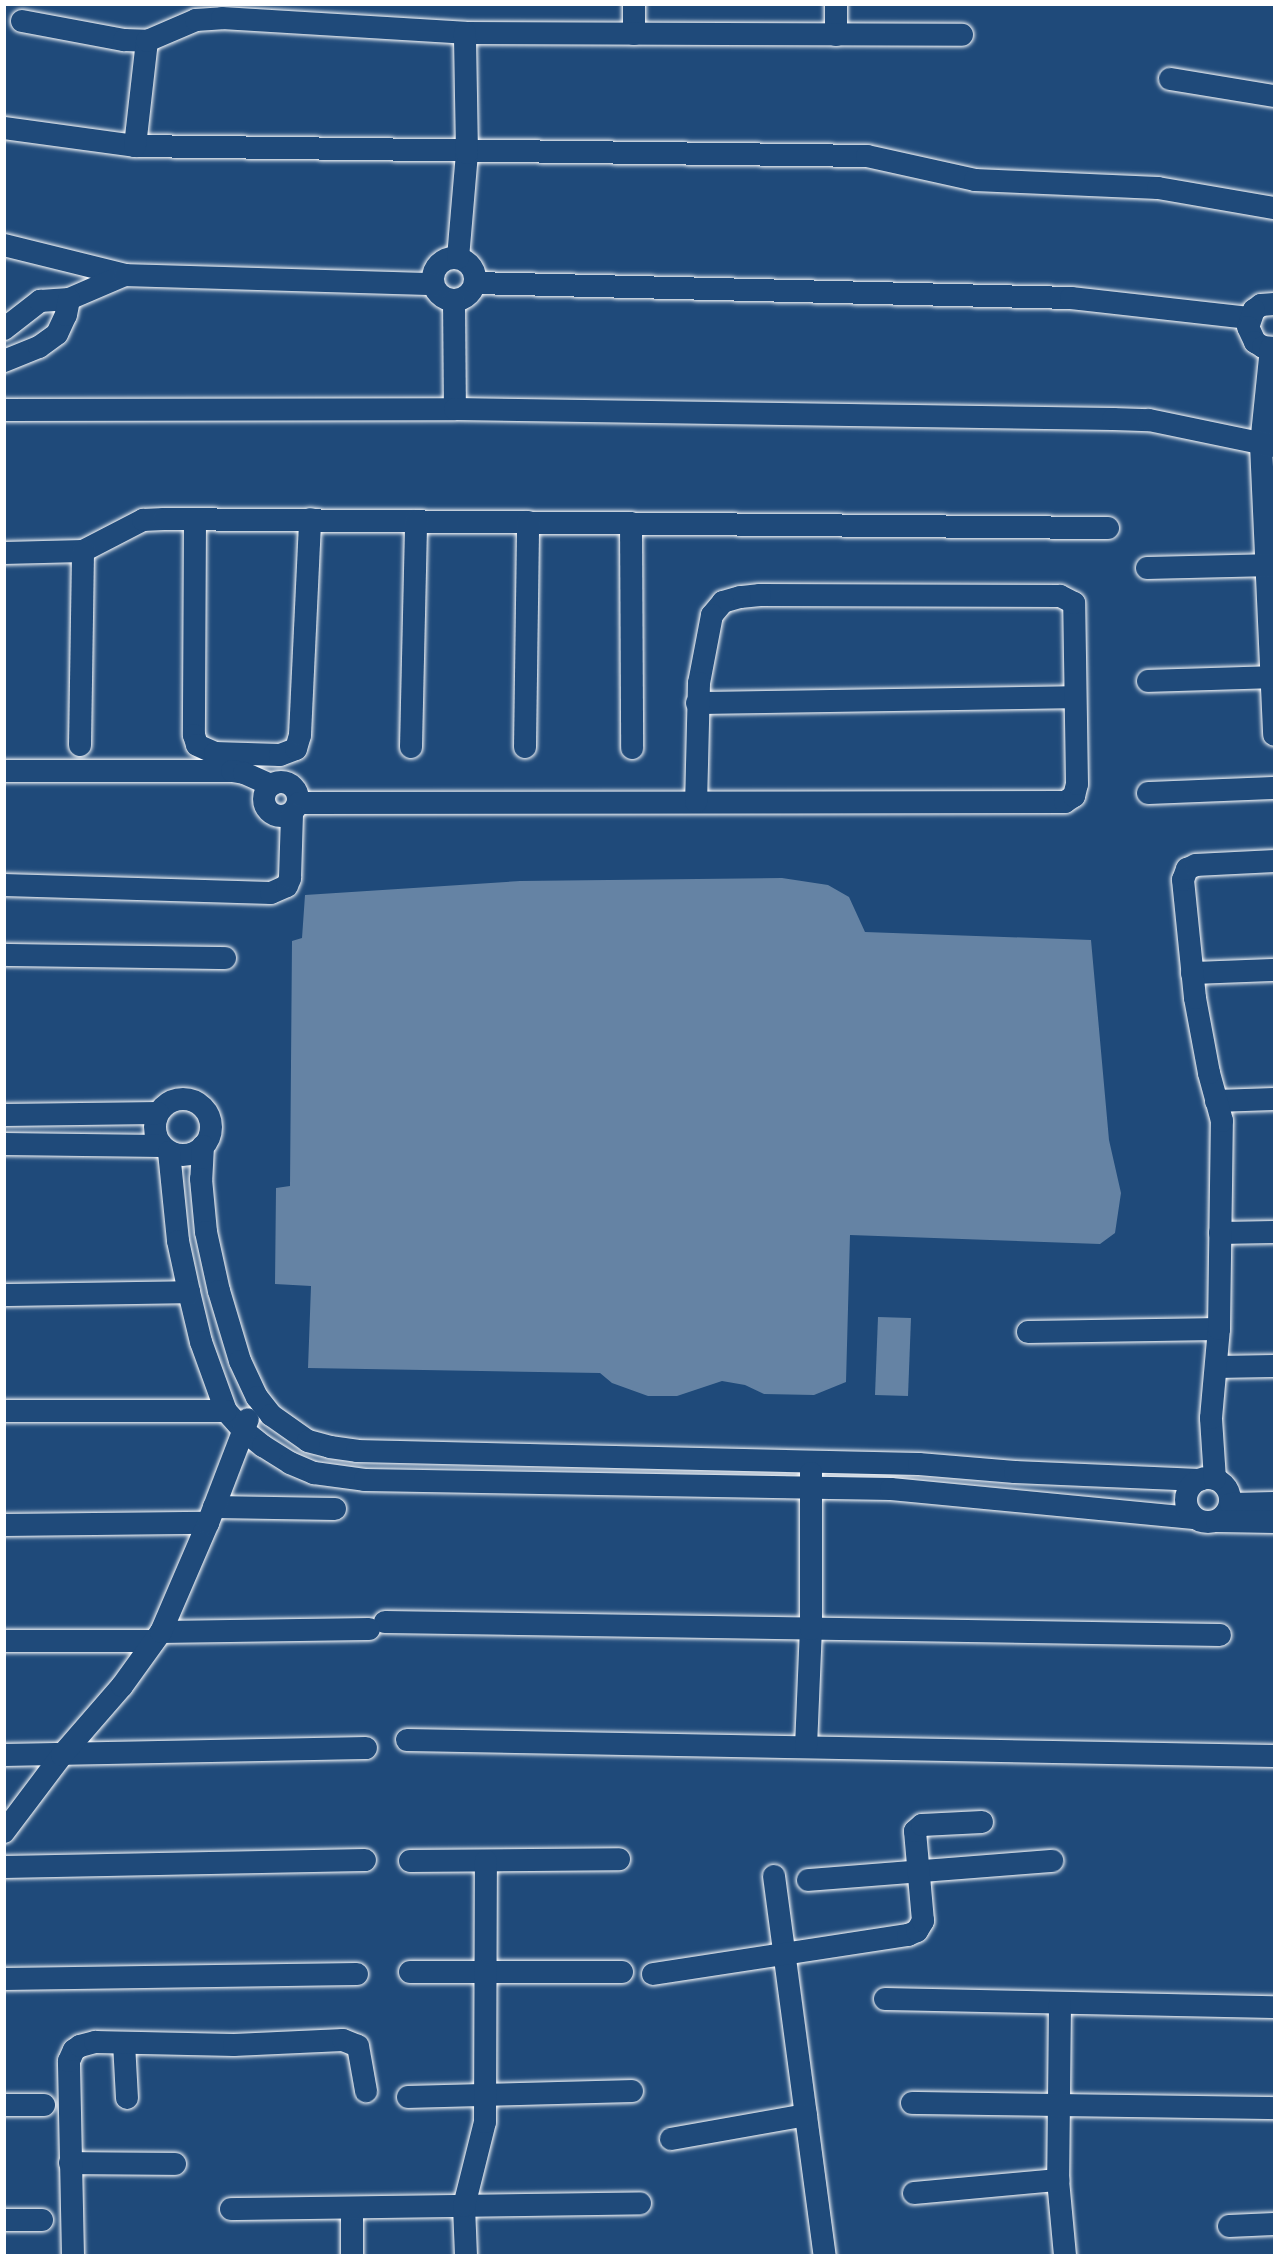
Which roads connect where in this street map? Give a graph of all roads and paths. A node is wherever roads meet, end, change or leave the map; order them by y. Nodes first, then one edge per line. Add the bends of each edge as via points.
1 (634, 4) edge
2 (836, 4) edge
3 (22, 21) dead end
4 (465, 33) junction
5 (634, 33) junction
6 (836, 35) junction
7 (962, 35) dead end
8 (147, 41) junction
9 (1170, 79) dead end
10 (1275, 96) edge
11 (4, 128) edge
12 (135, 146) junction
13 (467, 153) junction
14 (1275, 208) edge
15 (4, 245) edge
16 (458, 258) junction
17 (125, 275) junction
18 (475, 283) junction
19 (433, 284) junction
20 (1275, 289) edge
21 (69, 299) junction
22 (454, 301) junction
23 (1274, 304) edge
24 (1249, 318) junction
25 (4, 329) edge
26 (1273, 348) edge
27 (4, 361) edge
28 (455, 409) junction
29 (4, 410) edge
30 (1268, 446) edge
31 (310, 519) junction
32 (195, 520) junction
33 (416, 521) junction
34 (528, 522) junction
35 (632, 523) junction
36 (1108, 528) dead end
37 (83, 551) junction
38 (4, 553) edge
39 (1270, 565) edge
40 (1147, 568) dead end
41 (1273, 677) edge
42 (1148, 681) dead end
43 (1075, 697) junction
44 (697, 703) junction
45 (1275, 735) edge
46 (80, 745) dead end
47 (411, 747) dead end
48 (525, 747) dead end
49 (632, 748) dead end
50 (4, 771) edge
51 (1275, 788) edge
52 (1148, 793) dead end
53 (696, 802) junction
54 (295, 808) junction
55 (1275, 861) edge
56 (4, 885) edge
57 (4, 955) edge
58 (225, 958) dead end
59 (1275, 970) edge
60 (1192, 973) junction
61 (1275, 1099) edge
62 (1216, 1101) junction
63 (158, 1113) junction
64 (4, 1115) edge
65 (4, 1144) edge
66 (203, 1146) junction
67 (165, 1149) junction
68 (1275, 1232) edge
69 (1220, 1233) junction
70 (189, 1292) junction
71 (4, 1295) edge
72 (1219, 1329) junction
73 (1028, 1332) dead end
74 (1275, 1366) edge
75 (1216, 1367) junction
76 (257, 1397) junction
77 (226, 1410) junction
78 (4, 1411) edge
79 (243, 1430) junction
80 (556, 1455) junction
81 (811, 1460) junction
82 (1207, 1479) junction
83 (555, 1483) junction
84 (812, 1487) junction
85 (1275, 1503) edge
86 (1231, 1504) junction
87 (335, 1509) dead end
88 (211, 1515) junction
89 (1194, 1518) junction
90 (1217, 1521) junction
91 (1275, 1522) edge
92 (4, 1525) edge
93 (811, 1629) junction
94 (1221, 1635) dead end
95 (157, 1637) junction
96 (4, 1641) edge
97 (407, 1740) dead end
98 (806, 1747) junction
99 (366, 1748) dead end
100 (4, 1755) edge
101 (62, 1755) junction
102 (1275, 1756) edge
103 (981, 1822) dead end
104 (4, 1832) edge
105 (619, 1859) dead end
106 (365, 1860) dead end
107 (410, 1861) dead end
108 (486, 1861) junction
109 (1052, 1861) dead end
110 (4, 1867) edge
111 (918, 1871) junction
112 (774, 1876) dead end
113 (808, 1880) dead end
114 (784, 1956) junction
115 (410, 1972) dead end
116 (486, 1972) junction
117 (622, 1972) dead end
118 (357, 1974) dead end
119 (652, 1974) dead end
120 (4, 1979) edge
121 (885, 1999) dead end
122 (1060, 2003) junction
123 (1275, 2007) edge
124 (124, 2043) junction
125 (366, 2091) dead end
126 (632, 2091) dead end
127 (486, 2095) junction
128 (408, 2097) dead end
129 (127, 2098) dead end
130 (912, 2103) dead end
131 (4, 2105) edge
132 (44, 2105) dead end
133 (1059, 2105) junction
134 (1275, 2108) edge
135 (806, 2115) junction
136 (672, 2139) dead end
137 (70, 2163) junction
138 (175, 2164) dead end
139 (1058, 2180) junction
140 (914, 2193) dead end
141 (640, 2203) dead end
142 (464, 2206) junction
143 (352, 2208) junction
144 (231, 2210) dead end
145 (4, 2220) edge
146 (42, 2220) dead end
147 (1275, 2223) edge
148 (1229, 2226) dead end
149 (73, 2256) edge
150 (352, 2256) edge
151 (466, 2256) edge
152 (825, 2256) edge
153 (1065, 2256) edge

1 - 5 street
2 - 6 street
3 - 8 street
4 - 5 street
4 - 8 street via 222,18 196,20
4 - 13 street
5 - 6 street
6 - 7 street
8 - 12 street
9 - 10 street
11 - 12 street
12 - 13 street
13 - 14 street via 867,156 975,180 1158,188
13 - 16 street
15 - 17 street
16 - 18 street via 472,267
16 - 19 street via 450,258 436,268
17 - 19 street
17 - 21 street
18 - 22 street via 468,296
18 - 24 street via 1071,298
19 - 22 street via 440,296
20 - 23 street
21 - 25 street via 40,301
21 - 27 street via 57,334 39,347
22 - 28 street
23 - 24 street via 1262,305
24 - 26 street via 1250,335 1255,342
26 - 30 street
28 - 29 street
28 - 30 street via 1149,420
30 - 39 street
31 - 32 street
31 - 32 street via 300,735 296,749 280,755 215,753 197,745
31 - 33 street
32 - 37 street via 143,520
33 - 34 street
33 - 47 street
34 - 35 street
34 - 48 street
35 - 36 street
35 - 49 street
37 - 38 street
37 - 46 street
39 - 40 street
39 - 41 street
41 - 42 street
41 - 45 street
43 - 44 street
43 - 44 street via 1074,603 1060,596 760,595 723,602 712,615
43 - 53 street via 1077,784 1074,796 1065,802
44 - 53 street
50 - 54 street via 232,771 272,785 264,796 267,809 278,817
51 - 52 street
53 - 54 street
54 - 56 street via 290,878 287,886 271,894
55 - 60 street via 1187,868 1183,880
57 - 58 street
59 - 60 street
60 - 62 street
61 - 62 street
62 - 69 street via 1222,1121
63 - 64 street
63 - 66 street via 170,1101 196,1101 211,1122 209,1139
63 - 67 street via 154,1130
65 - 67 street
66 - 67 street via 181,1155
66 - 76 street via 201,1179 206,1232 240,1361
67 - 70 street
68 - 69 street
69 - 72 street
70 - 71 street
70 - 77 street via 201,1342
72 - 73 street
72 - 75 street
74 - 75 street
75 - 82 street
76 - 79 street
76 - 80 street via 284,1426 308,1441 330,1448
77 - 78 street
77 - 79 street
79 - 83 street via 290,1463 334,1477
79 - 88 street
80 - 81 street
80 - 83 street
81 - 82 street
81 - 84 street
82 - 86 street via 1227,1488
82 - 89 street via 1193,1484 1186,1497
83 - 84 street
84 - 89 street via 891,1489
84 - 93 street
85 - 86 street
86 - 90 street
87 - 88 street
88 - 92 street
88 - 95 street
89 - 90 street via 1201,1522
90 - 91 street
93 - 94 street
93 - 95 street via 377,1625
93 - 98 street
95 - 96 street
95 - 101 street via 122,1686
97 - 98 street
98 - 102 street
99 - 101 street
100 - 101 street
101 - 104 street
103 - 111 street via 917,1827 914,1836
105 - 108 street
106 - 110 street
107 - 108 street
108 - 116 street
109 - 111 street
111 - 113 street
111 - 114 street via 922,1921 917,1931
112 - 114 street
114 - 119 street
114 - 135 street
115 - 116 street
116 - 117 street
116 - 127 street
118 - 120 street
121 - 122 street
122 - 123 street
122 - 133 street
124 - 125 street via 353,2042 358,2046
124 - 129 street
124 - 137 street via 94,2042 80,2046 71,2055
126 - 127 street
127 - 128 street
127 - 142 street via 486,2122
130 - 133 street
131 - 132 street
133 - 134 street
133 - 139 street
135 - 136 street
135 - 152 street
137 - 138 street
137 - 149 street
139 - 140 street
139 - 153 street
141 - 142 street
142 - 143 street
142 - 151 street
143 - 144 street
143 - 150 street
145 - 146 street
147 - 148 street

